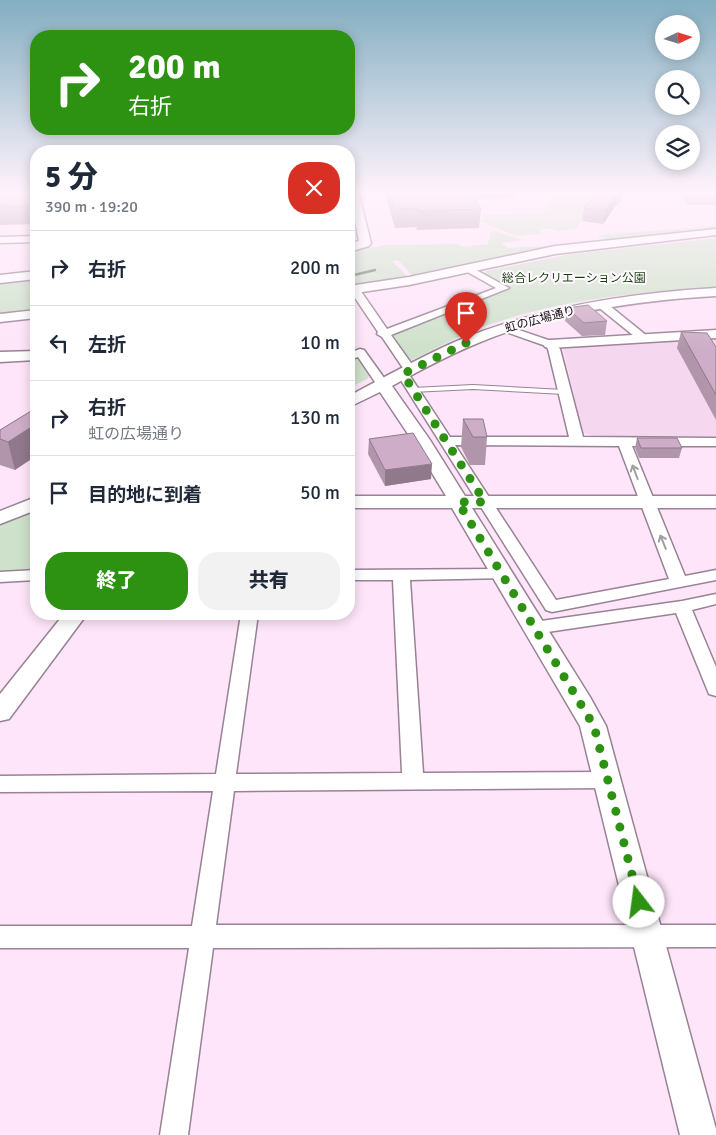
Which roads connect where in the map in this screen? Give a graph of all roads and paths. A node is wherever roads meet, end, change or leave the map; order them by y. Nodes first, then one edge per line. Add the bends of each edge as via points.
1 (609, 244) edge
2 (467, 268) junction
3 (30, 276) edge
4 (0, 279) edge
5 (355, 289) edge
6 (715, 293) edge
7 (355, 294) edge
8 (601, 304) junction
9 (30, 315) edge
10 (0, 318) edge
11 (504, 328) junction
12 (384, 334) junction
13 (716, 334) edge
14 (643, 338) junction
15 (550, 344) junction
16 (355, 354) edge
17 (30, 356) edge
18 (0, 357) edge
19 (399, 376) junction
20 (412, 390) junction
21 (564, 392) junction
22 (355, 399) edge
23 (445, 441) junction
24 (577, 442) junction
25 (624, 442) junction
26 (716, 442) edge
27 (355, 502) edge
28 (458, 502) junction
29 (485, 502) junction
30 (647, 502) junction
31 (716, 502) edge
32 (0, 503) edge
33 (30, 503) edge
34 (30, 506) edge
35 (0, 518) edge
36 (401, 574) junction
37 (501, 574) junction
38 (30, 575) edge
39 (355, 575) edge
40 (716, 575) edge
41 (0, 577) edge
42 (679, 582) junction
43 (716, 599) edge
44 (682, 607) junction
45 (71, 620) edge
46 (248, 620) edge
47 (534, 628) junction
48 (714, 679) edge
49 (0, 712) edge
50 (607, 780) junction
51 (413, 782) junction
52 (225, 783) junction
53 (0, 784) edge
54 (204, 936) junction
55 (716, 936) edge
56 (0, 937) edge
57 (648, 937) junction
58 (174, 1135) edge
59 (699, 1135) edge

1 - 2 street via 555,250
2 - 5 street
2 - 12 street via 504,288
3 - 4 street
6 - 8 street, 虹の広場通り
7 - 12 street
8 - 11 street, 虹の広場通り
8 - 14 street
9 - 10 street
11 - 15 street
11 - 19 street, 虹の広場通り via 454,348
12 - 19 street
13 - 14 street
14 - 15 street
15 - 21 street
16 - 19 street via 360,352
17 - 18 street
19 - 20 street
19 - 22 street, 虹の広場通り
19 - 28 street via 421,440
20 - 21 lane via 473,387
20 - 23 street
21 - 24 street
23 - 24 street
23 - 29 street
24 - 25 street
25 - 26 street
30 -> 25 street
27 - 28 street
28 - 29 street
28 - 37 street
29 - 30 street
29 - 42 street via 552,606
30 - 31 street
42 -> 30 street
32 - 33 street
34 - 35 street
36 - 37 street
36 - 39 street
36 - 51 street
37 - 47 street
38 - 41 street
40 - 42 street
43 - 44 street
44 - 47 street
44 - 48 street
45 - 49 street
46 - 52 street
47 - 50 street via 594,726
50 - 51 street
50 - 57 street
51 - 52 street
52 - 53 street
52 - 54 street
54 - 56 street
54 - 57 street
54 - 58 street
55 - 57 street
57 - 59 street

